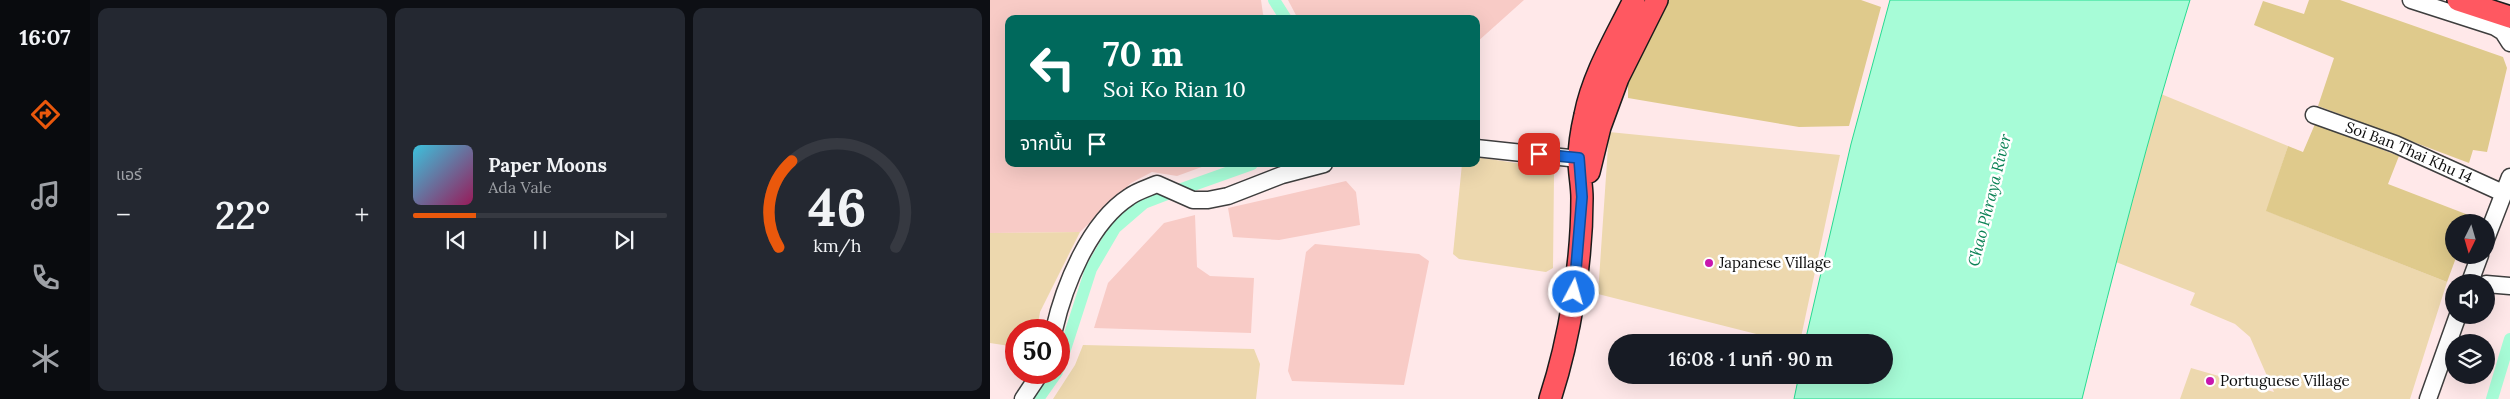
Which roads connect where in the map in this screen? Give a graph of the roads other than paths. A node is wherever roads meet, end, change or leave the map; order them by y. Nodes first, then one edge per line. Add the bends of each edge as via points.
1 (1634, 0) edge
2 (1657, 0) edge
3 (2411, 0) edge
4 (2458, 0) edge
5 (2510, 17) edge
6 (2510, 43) edge
7 (2314, 116) dead end
8 (1480, 148) edge
9 (1579, 158) junction
10 (1313, 167) edge
11 (2510, 177) edge
12 (2504, 193) junction
13 (1582, 197) junction
14 (2495, 216) edge
15 (2495, 285) edge
16 (2510, 286) edge
17 (1056, 319) edge
18 (2455, 324) edge
19 (1033, 384) edge
20 (1023, 399) edge
21 (1550, 399) edge
22 (2428, 399) edge

1 - 9 main road via 1599,71 1585,114
2 - 13 main road via 1618,78 1600,127
3 - 6 street via 2494,27 2503,32
4 - 5 main road
7 - 12 street, Soi Ban Thai Khu 14 via 2395,144
8 - 9 street
9 - 13 main road
10 - 17 street via 1208,200 1193,200 1162,184 1128,197 1107,217 1086,246
11 - 12 street
12 - 14 street
13 - 21 main road via 1576,275 1562,361
15 - 16 street
18 - 22 street
19 - 20 street

